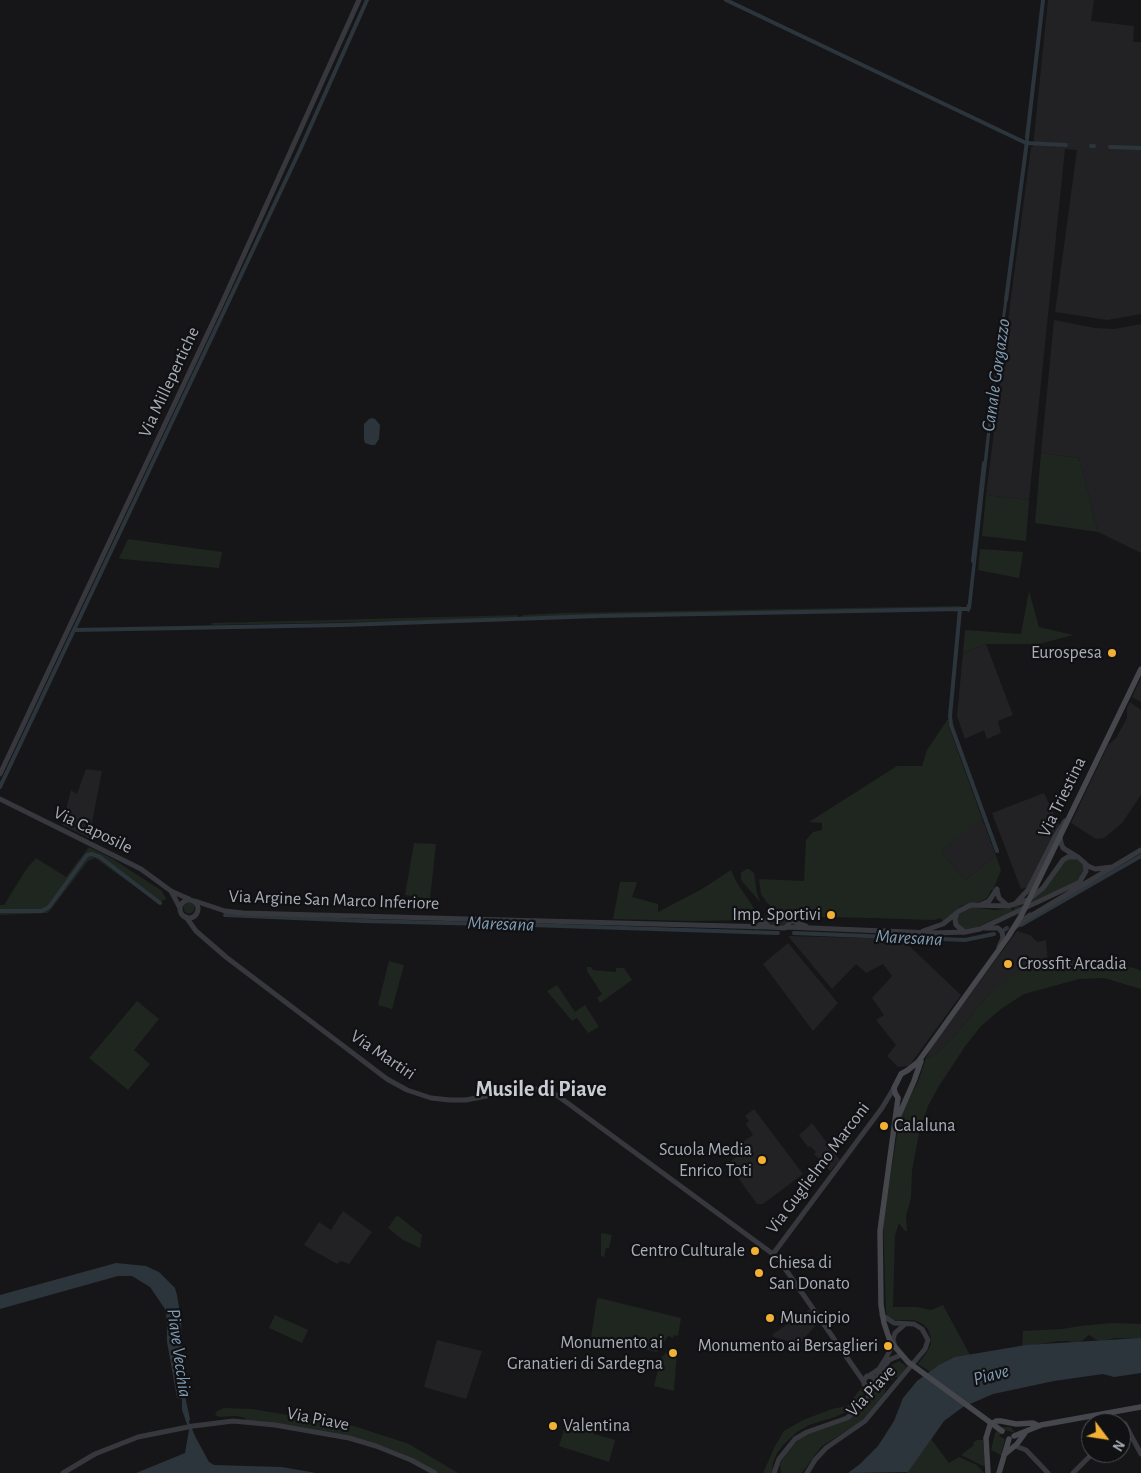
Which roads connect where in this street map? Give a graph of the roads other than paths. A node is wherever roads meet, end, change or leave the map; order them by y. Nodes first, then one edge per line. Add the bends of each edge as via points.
1 (359, 0) edge
2 (1141, 669) edge
3 (0, 774) edge
4 (0, 799) edge
5 (1074, 808) junction
6 (1060, 836) junction
7 (1141, 850) edge
8 (1076, 856) junction
9 (1085, 863) junction
10 (1112, 867) junction
11 (1079, 884) junction
12 (171, 891) junction
13 (192, 900) junction
14 (980, 906) junction
15 (1011, 906) junction
16 (213, 907) junction
17 (180, 908) junction
18 (958, 911) junction
19 (197, 914) junction
20 (186, 917) junction
21 (789, 920) junction
22 (765, 922) junction
23 (769, 927) junction
24 (787, 927) junction
25 (753, 928) junction
26 (1014, 928) junction
27 (816, 929) junction
28 (980, 929) junction
29 (916, 932) junction
30 (965, 932) junction
31 (199, 933) junction
32 (994, 956) junction
33 (924, 1052) junction
34 (908, 1070) junction
35 (915, 1078) junction
36 (894, 1088) junction
37 (898, 1097) junction
38 (907, 1097) junction
39 (888, 1100) junction
40 (896, 1122) junction
41 (774, 1254) junction
42 (882, 1315) junction
43 (907, 1324) junction
44 (890, 1341) junction
45 (895, 1347) junction
46 (901, 1355) junction
47 (855, 1370) junction
48 (868, 1376) junction
49 (875, 1380) junction
50 (865, 1383) junction
51 (872, 1386) junction
52 (865, 1401) junction
53 (1141, 1407) edge
54 (1035, 1426) junction
55 (1024, 1433) junction
56 (1008, 1435) junction
57 (1131, 1438) edge
58 (1017, 1443) junction
59 (1141, 1454) edge
60 (1004, 1455) junction
61 (1083, 1463) edge
62 (63, 1473) edge
63 (435, 1473) edge
64 (775, 1473) edge
65 (807, 1473) edge
66 (988, 1473) edge
67 (999, 1473) edge
68 (1048, 1473) edge
69 (1073, 1473) edge

1 - 3 street, Via Millepertiche via 222,303
2 - 5 main road, Via Triestina
4 - 12 street, Via Caposile via 141,869
5 - 6 main road, Via Triestina
5 - 15 street via 1056,835 1026,894
6 - 8 street via 1063,848
6 - 26 main road, Via Triestina, bridge
7 - 10 street
8 - 9 street
8 - 15 street via 1063,860 1035,896
9 - 10 street via 1095,869
9 - 11 street via 1086,871
10 - 11 street
11 - 26 street
11 - 28 street
12 - 13 street, Via Caposile
12 - 17 street, Via Caposile
13 - 16 street, Via Argine San Marco Inferiore
13 - 17 street via 184,901
13 - 19 street via 198,906
14 - 15 street
14 - 15 street via 989,901 997,890 999,898
14 - 18 street via 970,905
16 - 19 street, Via Argine San Marco Inferiore
16 - 25 street, Via Argine San Marco Inferiore via 243,913
17 - 20 street
18 - 29 street via 937,927
18 - 30 street via 956,925
19 - 20 street, Via Argine San Marco Inferiore
19 - 31 street
20 - 31 street, Via Martiri
21 - 22 street, Via Argine San Marco Inferiore via 773,915
21 - 24 street
21 - 27 street, Via Argine San Marco Inferiore
22 - 23 street
22 - 25 street, Via Argine San Marco Inferiore
23 - 24 street, Via Argine San Marco Inferiore
23 - 25 street, Via Argine San Marco Inferiore
24 - 27 street, Via Argine San Marco Inferiore
26 - 32 main road, Via Triestina
27 - 29 street, Via Argine San Marco Inferiore
28 - 30 street, Via Argine San Marco Inferiore
28 - 32 street via 998,928 1002,932 1003,938
29 - 30 street, Via Argine San Marco Inferiore
31 - 41 street, Via Martiri via 231,962 399,1086 431,1098 450,1100 528,1088 552,1092
32 - 33 main road
33 - 34 main road
33 - 35 main road
34 - 35 main road via 914,1072
34 - 36 main road via 901,1074
35 - 38 main road
36 - 37 main road
36 - 39 street, Via Guglielmo Marconi
37 - 38 main road
37 - 39 street, Via Guglielmo Marconi
37 - 40 main road
38 - 40 main road
39 - 41 street, Via Guglielmo Marconi
40 - 42 main road via 880,1230
41 - 47 street, Via Martiri
42 - 43 street, Via Piave via 894,1323
42 - 44 main road
43 - 45 street, Via Piave via 895,1333
43 - 65 street, Via Piave via 918,1326 926,1333 927,1345 923,1353 865,1420 826,1448
44 - 45 main road
44 - 48 street, Via Piave via 892,1348 886,1358 879,1369
45 - 46 main road
46 - 49 street, Via Piave via 889,1360
46 - 56 main road, bridge
47 - 48 street
47 - 50 street, Via Martiri
48 - 49 street
48 - 50 street
49 - 51 street, Via Piave
50 - 51 street
50 - 52 street, Via Piave
51 - 52 street, Via Piave
52 - 64 street, Via Piave via 847,1418 815,1428 795,1439 783,1453
53 - 54 main road
54 - 55 main road
54 - 66 main road via 996,1421 990,1425 986,1438
55 - 56 main road
55 - 58 main road
56 - 58 main road via 1010,1443
56 - 60 main road
57 - 59 street
58 - 60 main road
58 - 68 street
60 - 67 main road
61 - 69 street
62 - 63 street, Via Piave via 112,1446 138,1437 239,1421 340,1436 376,1446

